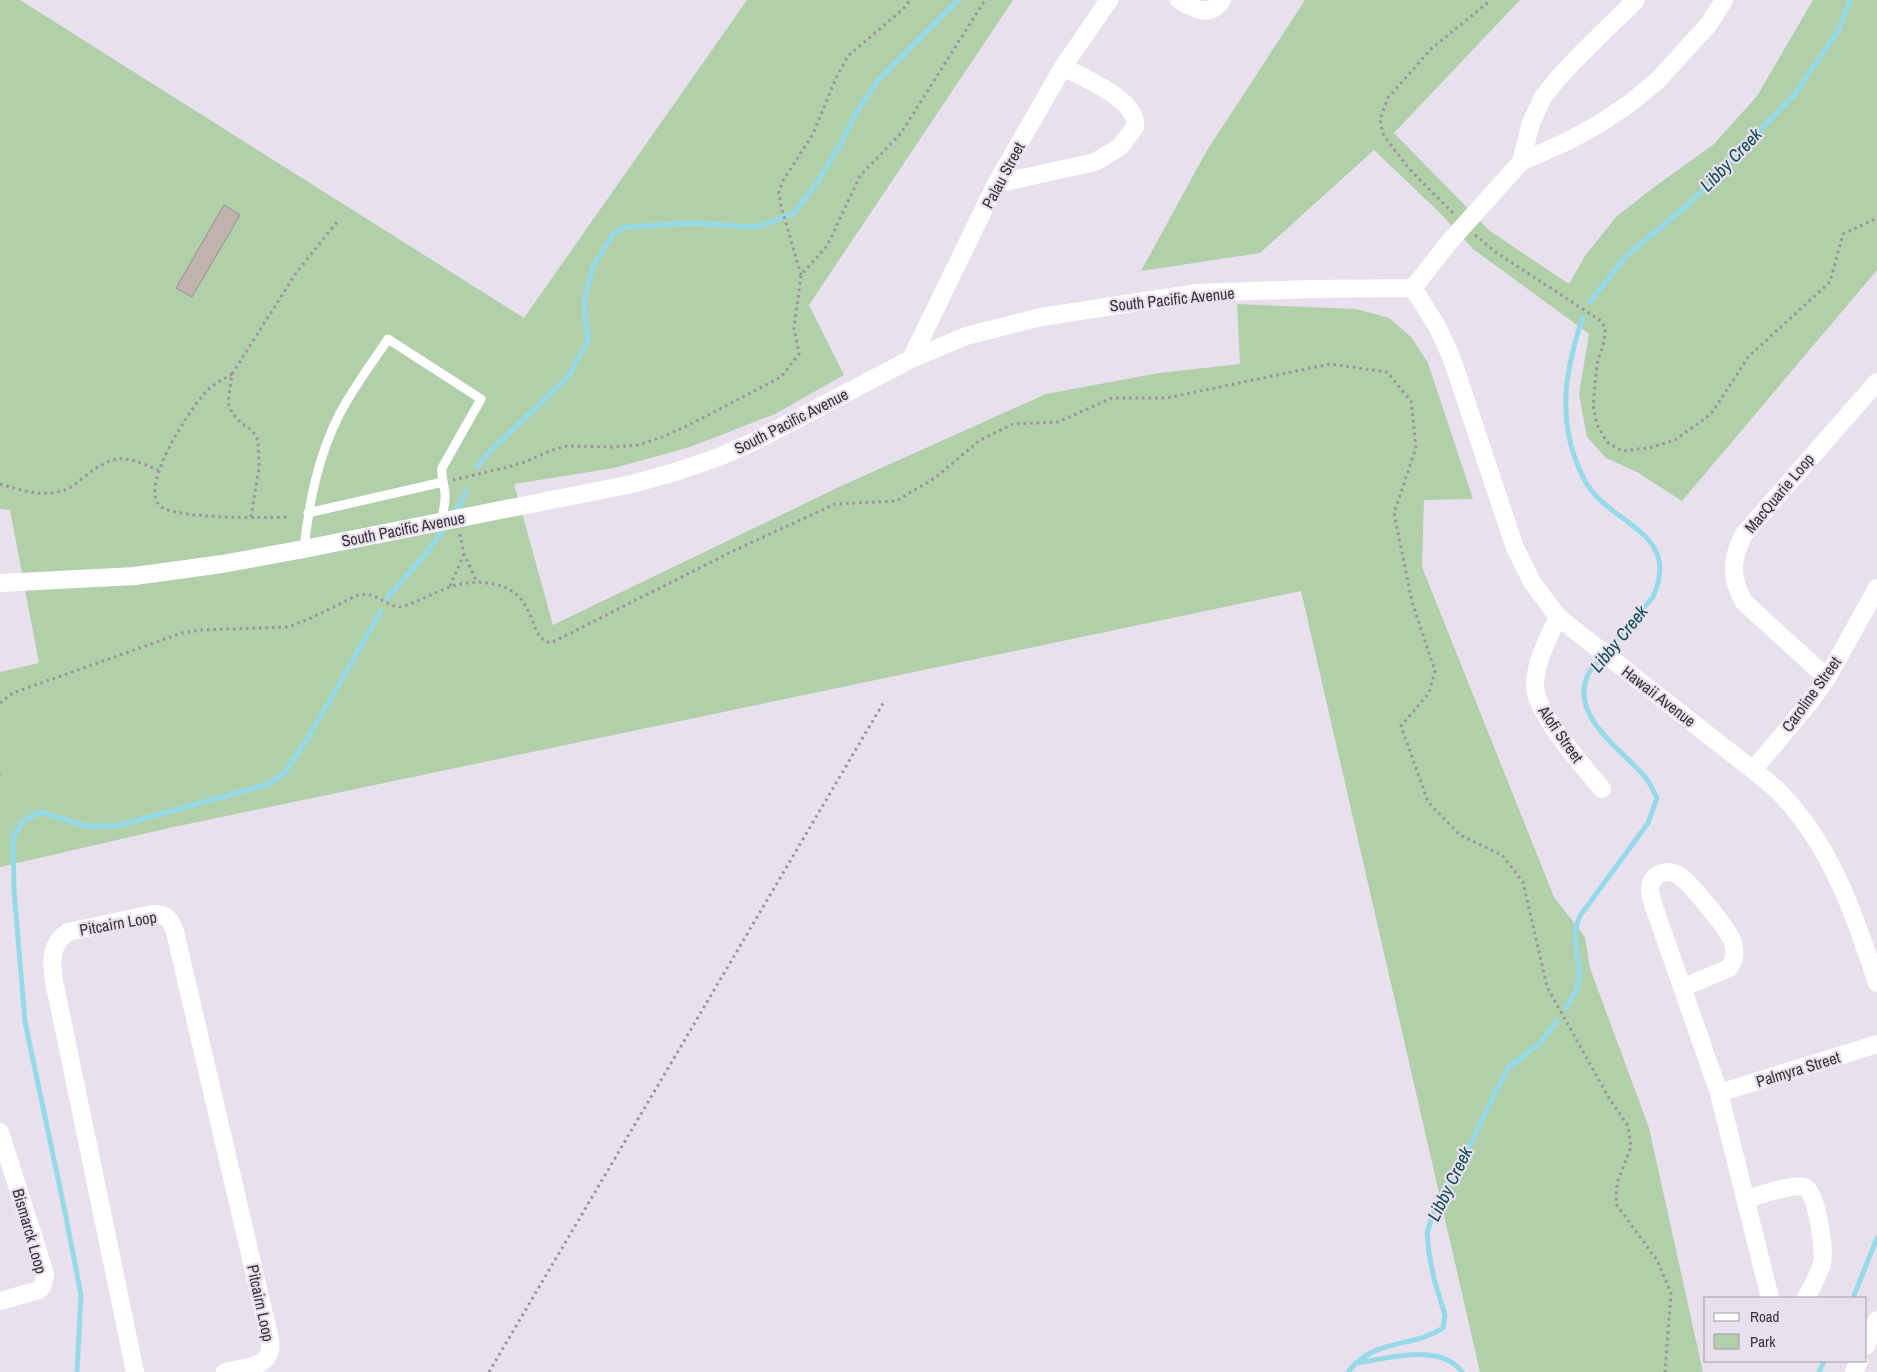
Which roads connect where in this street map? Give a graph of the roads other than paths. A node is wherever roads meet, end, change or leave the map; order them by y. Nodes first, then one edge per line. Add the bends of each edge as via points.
1 (1109, 0) edge
2 (1179, 0) edge
3 (1222, 0) edge
4 (1636, 0) edge
5 (1724, 0) edge
6 (1063, 67) junction
7 (1521, 162) junction
8 (996, 184) junction
9 (1413, 288) junction
10 (911, 359) junction
11 (1877, 382) edge
12 (443, 482) junction
13 (308, 513) junction
14 (447, 520) junction
15 (304, 549) junction
16 (0, 583) edge
17 (1877, 588) edge
18 (1558, 617) junction
19 (1827, 678) junction
20 (1753, 770) junction
21 (1602, 789) dead end
22 (1877, 983) edge
23 (1682, 988) junction
24 (1877, 1044) edge
25 (1719, 1093) junction
26 (0, 1132) edge
27 (1746, 1199) junction
28 (1770, 1297) edge
29 (1807, 1297) edge
30 (0, 1301) edge
31 (1877, 1320) edge
32 (1867, 1344) edge
33 (135, 1372) edge
34 (225, 1372) edge

1 - 6 street, Palau Street
2 - 3 street via 1201,11 1214,8
4 - 7 street via 1543,97 1531,123
5 - 7 street via 1709,24 1664,73 1629,104 1591,128
6 - 8 street, Palau Street
6 - 8 street via 1126,104 1133,114 1135,127 1120,147 1095,162
7 - 9 street
8 - 10 street, Palau Street
9 - 10 street, South Pacific Avenue via 1197,293 1138,301 1041,317 966,336
9 - 18 street, Hawaii Avenue via 1452,359 1515,548 1532,582
10 - 14 street, South Pacific Avenue via 753,442 710,460 632,484
11 - 19 street, MacQuarie Loop via 1744,534 1736,549 1734,577 1744,602
12 - 13 lane
12 - 13 lane via 444,462 481,399 388,339 329,435
12 - 14 lane
13 - 15 lane
14 - 15 street, South Pacific Avenue
15 - 16 street, South Pacific Avenue via 135,576
17 - 19 street, Caroline Street
18 - 20 street, Hawaii Avenue
18 - 21 street, Alofi Street via 1537,669 1537,700 1550,723
19 - 20 street, Caroline Street
20 - 22 street, Hawaii Avenue via 1782,795 1816,838 1852,910
23 - 23 street via 1650,891 1651,883 1663,872 1670,872 1686,882 1728,933 1735,949 1734,961 1729,968
23 - 25 street
24 - 25 street, Palmyra Street
25 - 27 street
26 - 30 street, Bismarck Loop via 45,1274 39,1290
27 - 28 street
27 - 29 street via 1796,1186 1810,1192 1823,1248 1822,1262
31 - 32 street
33 - 34 street, Pitcairn Loop via 54,981 52,955 55,945 68,932 160,913 167,916 175,932 272,1350 269,1357 256,1365

